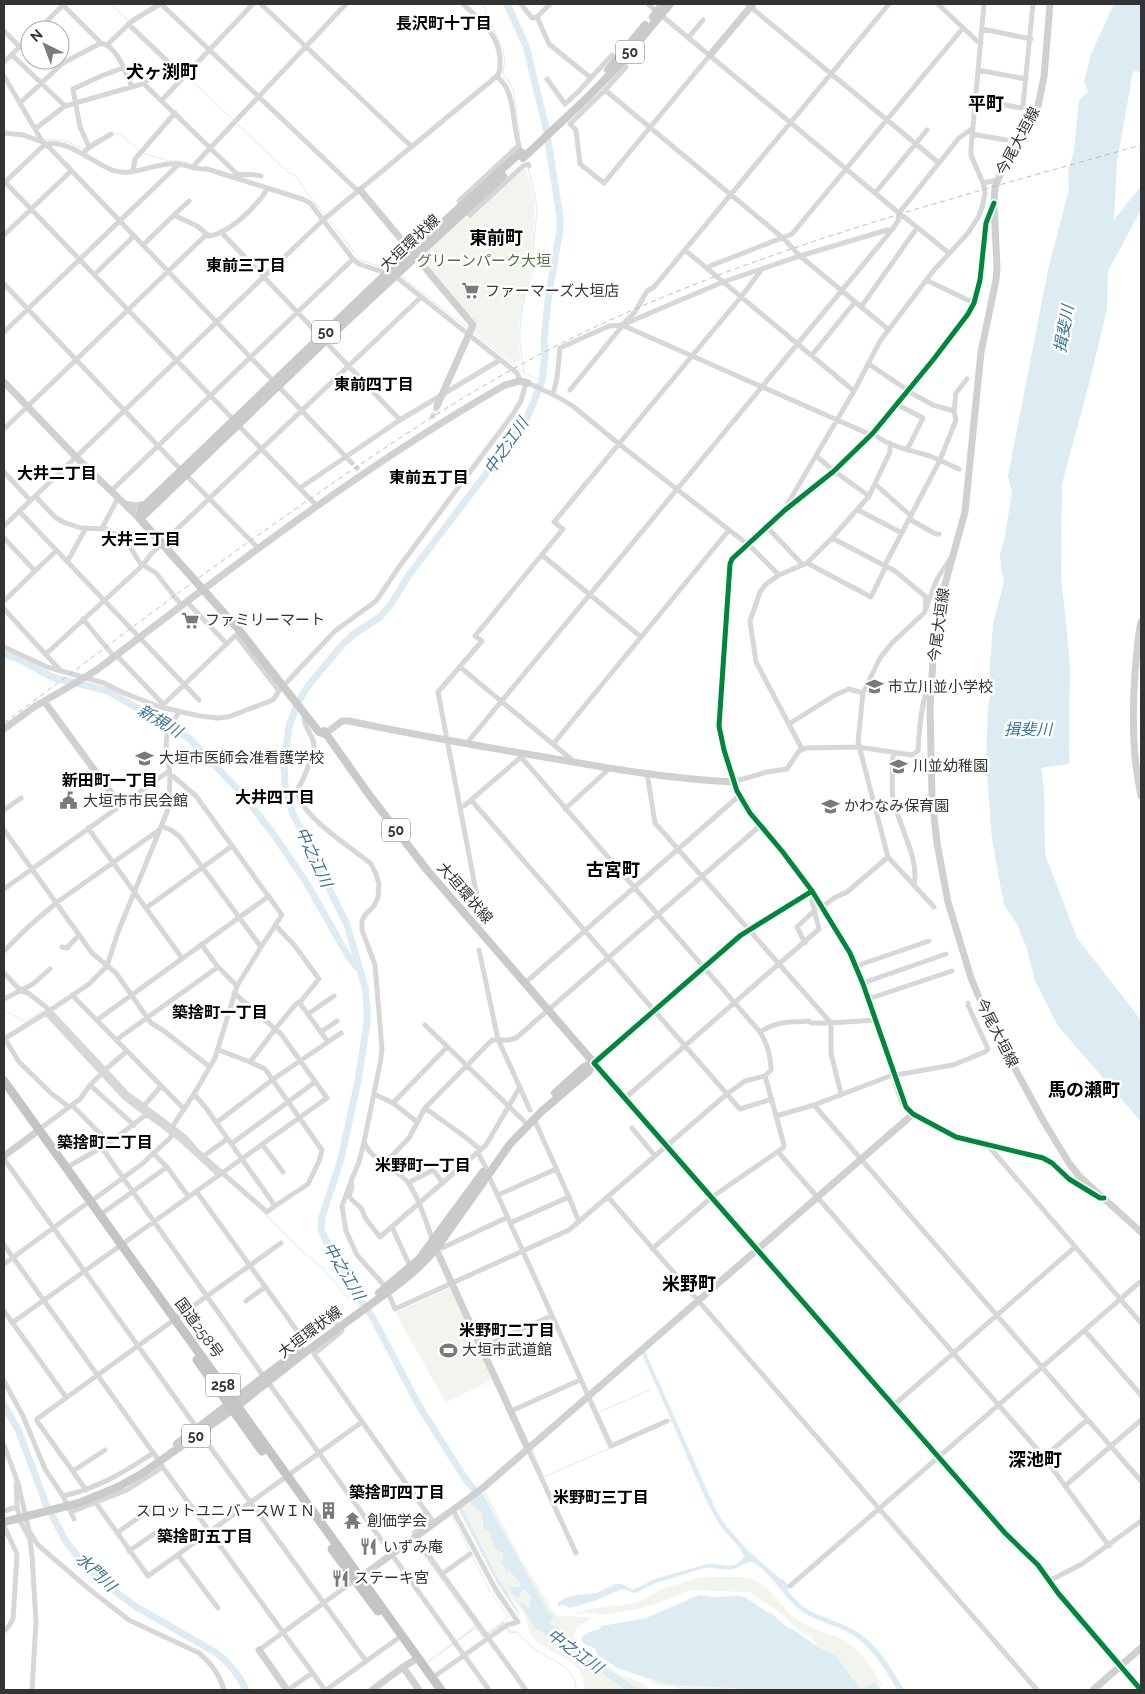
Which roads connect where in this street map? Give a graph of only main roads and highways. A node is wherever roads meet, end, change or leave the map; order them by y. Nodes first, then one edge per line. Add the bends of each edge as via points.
1 (663, 4) edge
2 (670, 4) edge
3 (659, 13) junction
4 (414, 253) junction
5 (323, 339) junction
6 (184, 473) junction
7 (140, 518) junction
8 (203, 590) junction
9 (288, 685) junction
10 (4, 1080) edge
11 (4, 1091) edge
12 (536, 1113) junction
13 (37, 1132) junction
14 (487, 1170) junction
15 (88, 1203) junction
16 (119, 1246) junction
17 (233, 1405) junction
18 (78, 1501) junction
19 (4, 1517) edge
20 (4, 1524) edge
21 (358, 1578) junction
22 (416, 1659) junction
23 (435, 1690) edge
24 (441, 1690) edge

1 - 3 main road, 大垣環状線 / 50
2 - 3 main road, 大垣環状線 / 50
3 - 4 main road, 大垣環状線 / 50, bridge via 585,97 520,151
4 - 5 main road, 大垣環状線 / 50 via 395,276
4 - 5 main road, 大垣環状線 / 50 via 386,274
5 - 6 main road, 大垣環状線 / 50
6 - 7 main road, 大垣環状線 / 50
6 - 7 main road, 大垣環状線 / 50 via 141,509
7 - 8 main road, 大垣環状線 / 50
8 - 9 main road, 大垣環状線 / 50 via 238,633
8 - 9 main road, 大垣環状線 / 50 via 243,627
9 - 12 main road, 大垣環状線 / 50 via 427,870 594,1063 588,1072
10 - 13 highway, 国道258号 / 258
11 - 13 highway, 国道258号 / 258
12 - 14 main road, 大垣環状線 / 50
12 - 14 main road, 大垣環状線 / 50 via 524,1121
13 - 15 highway, 国道258号 / 258
13 - 15 highway, 国道258号 / 258 via 66,1168
14 - 17 main road, 大垣環状線 / 50, bridge via 424,1264 400,1285 377,1297
15 - 16 highway, 国道258号 / 258
15 - 16 highway, 国道258号 / 258 via 100,1215
16 - 17 highway, 国道258号 / 258
17 - 18 main road, 大垣環状線 / 50 via 144,1473 118,1488
17 - 21 highway, 国道258号 / 258
18 - 19 main road, 大垣環状線 / 50
18 - 20 main road, 大垣環状線 / 50, bridge
21 - 22 highway, 国道258号 / 258
21 - 22 highway, 国道258号 / 258 via 397,1638
22 - 23 highway, 国道258号 / 258
22 - 24 highway, 国道258号 / 258

